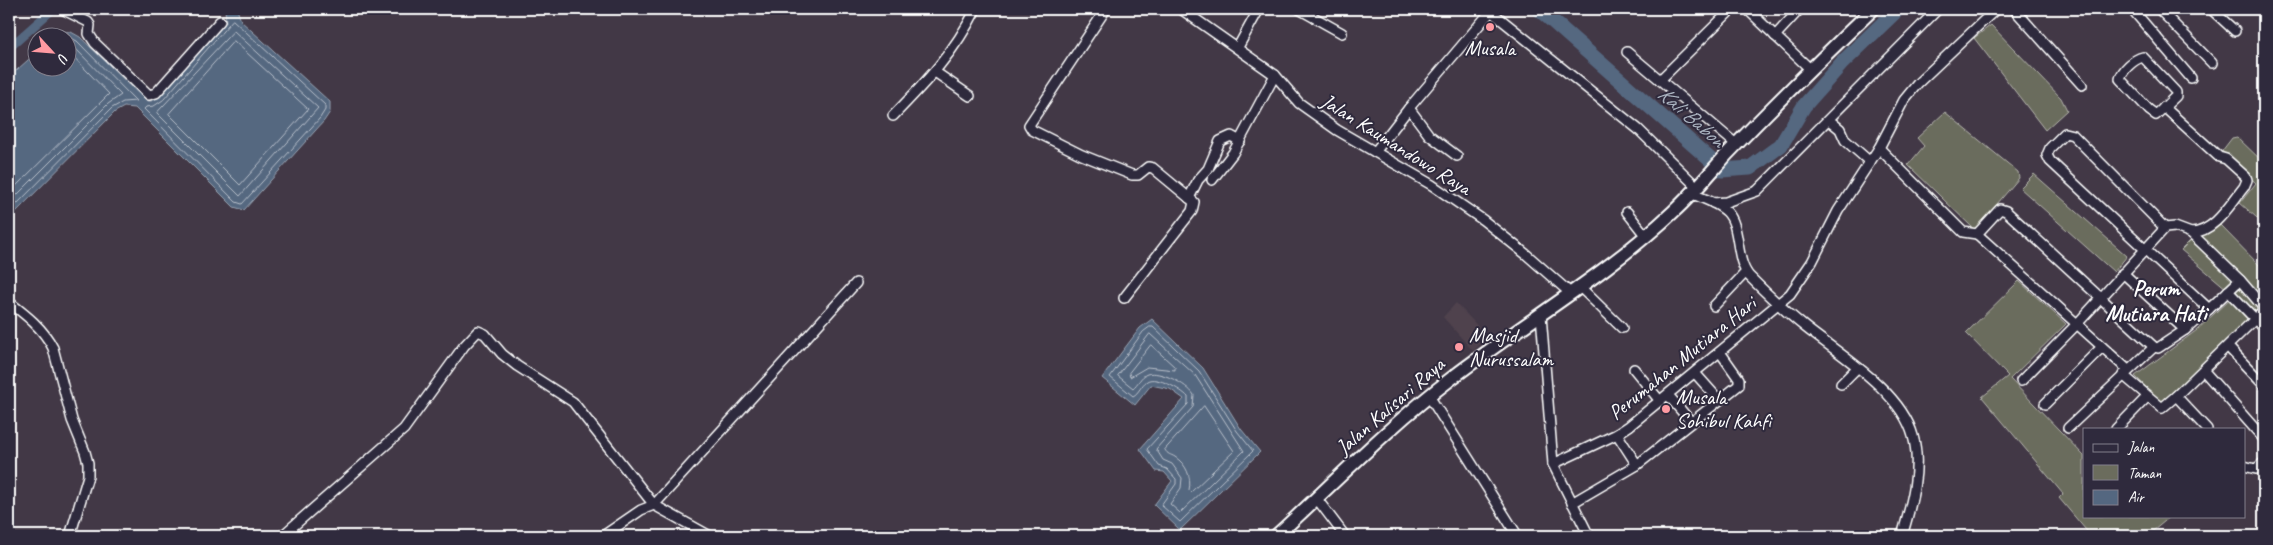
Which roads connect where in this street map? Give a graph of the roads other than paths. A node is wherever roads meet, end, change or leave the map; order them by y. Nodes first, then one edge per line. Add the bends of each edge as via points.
1 (63, 9) edge
2 (976, 9) edge
3 (1106, 9) edge
4 (1181, 9) edge
5 (1259, 9) edge
6 (1298, 9) edge
7 (1732, 9) edge
8 (1747, 9) edge
9 (1800, 9) edge
10 (1873, 9) edge
11 (1938, 9) edge
12 (1996, 9) edge
13 (2014, 9) edge
14 (2132, 9) edge
15 (2159, 9) edge
16 (2211, 9) edge
17 (1490, 10) edge
18 (220, 21) dead end
19 (2235, 31) dead end
20 (1342, 32) dead end
21 (1775, 36) junction
22 (1238, 47) junction
23 (1628, 52) dead end
24 (2212, 62) dead end
25 (1810, 69) junction
26 (936, 72) junction
27 (1275, 75) junction
28 (2192, 78) dead end
29 (1660, 80) junction
30 (2082, 86) dead end
31 (970, 96) dead end
32 (2164, 107) junction
33 (1409, 108) junction
34 (893, 116) dead end
35 (1829, 120) junction
36 (1240, 141) junction
37 (1879, 148) junction
38 (1733, 149) junction
39 (1375, 152) junction
40 (1457, 156) dead end
41 (1870, 162) junction
42 (1212, 180) dead end
43 (1696, 188) junction
44 (1188, 198) junction
45 (1713, 203) junction
46 (1627, 212) dead end
47 (2165, 228) junction
48 (2191, 233) junction
49 (1977, 234) junction
50 (1645, 235) junction
51 (2146, 249) junction
52 (1746, 272) junction
53 (2123, 273) junction
54 (2240, 280) junction
55 (856, 283) dead end
56 (1574, 289) junction
57 (2228, 292) junction
58 (1124, 298) dead end
59 (2100, 298) junction
60 (9, 302) edge
61 (1778, 303) junction
62 (1714, 306) dead end
63 (2209, 309) junction
64 (1541, 315) junction
65 (2255, 319) junction
66 (2077, 324) junction
67 (1622, 328) dead end
68 (2264, 328) edge
69 (2185, 330) junction
70 (2102, 347) junction
71 (2154, 347) junction
72 (2228, 347) junction
73 (1720, 352) junction
74 (1857, 368) junction
75 (1634, 369) dead end
76 (2203, 370) junction
77 (1695, 373) junction
78 (2126, 373) junction
79 (2021, 381) dead end
80 (1841, 384) dead end
81 (2264, 385) edge
82 (1668, 395) junction
83 (1428, 396) junction
84 (2176, 396) junction
85 (2147, 397) junction
86 (1719, 400) junction
87 (1660, 401) junction
88 (2045, 404) dead end
89 (1691, 422) junction
90 (2068, 428) dead end
91 (2117, 428) edge
92 (2206, 428) edge
93 (1617, 434) junction
94 (2264, 439) edge
95 (2264, 462) edge
96 (1553, 464) junction
97 (1637, 465) junction
98 (2246, 466) edge
99 (1317, 499) junction
100 (1572, 503) junction
101 (654, 505) junction
102 (1517, 535) dead end
103 (70, 536) edge
104 (282, 536) edge
105 (603, 536) edge
106 (710, 536) edge
107 (1276, 536) edge
108 (1345, 536) edge
109 (1589, 536) edge
110 (1902, 536) edge

1 - 18 street via 88,22 91,39 149,95 156,93
2 - 26 street via 962,36
3 - 44 street via 1053,92 1031,119 1030,128 1082,155 1132,175 1138,175 1148,167 1153,168
4 - 22 street, Jalan Kaumandowo Raya
5 - 22 street
6 - 20 street
7 - 29 street
8 - 21 street
9 - 21 street
10 - 25 street, Jalan Kalisari Raya
11 - 35 street
12 - 37 street, Perumahan Mutiara Hari via 1918,82 1904,100
13 - 30 street
14 - 28 street
15 - 24 street
16 - 19 street
17 - 33 street
17 - 43 street via 1638,129
21 - 25 street
22 - 27 street, Jalan Kaumandowo Raya
23 - 29 street
25 - 38 street, Jalan Kalisari Raya
26 - 31 street
26 - 34 street
27 - 36 street
27 - 39 street, Jalan Kaumandowo Raya via 1299,103
29 - 38 street
32 - 32 street via 2176,92 2148,61 2139,58 2121,74 2121,82 2153,114
32 - 48 street via 2247,180 2211,226 2199,233
33 - 39 street
33 - 40 street via 1430,135
35 - 41 street via 1840,129 1845,140
35 - 45 street via 1757,191
36 - 42 street
36 - 44 street via 1231,136 1220,141 1208,169
37 - 41 street, Perumahan Mutiara Hari
37 - 49 street via 1963,232
38 - 43 street, Jalan Kalisari Raya
39 - 56 street, Jalan Kaumandowo Raya via 1483,220
41 - 61 street, Perumahan Mutiara Hari via 1838,211 1802,279
43 - 45 street
43 - 50 street, Jalan Kalisari Raya
44 - 58 street via 1194,204 1192,211
45 - 52 street via 1730,216
46 - 50 street
47 - 48 street via 2175,227
47 - 51 street
47 - 51 street via 2073,135 2065,133 2050,148 2047,155 2050,162
48 - 54 street
49 - 59 street via 2003,209
49 - 66 street
50 - 56 street, Jalan Kalisari Raya
51 - 53 street
51 - 63 street
52 - 61 street
52 - 62 street
53 - 59 street
53 - 69 street
54 - 57 street
54 - 65 street via 2264,308
55 - 101 street
56 - 64 street, Jalan Kalisari Raya
56 - 67 street, Jalan Kaumandowo Raya
57 - 63 street
57 - 65 street
59 - 66 street
59 - 71 street
60 - 103 street via 48,338 85,452 88,476
61 - 73 street, Perumahan Mutiara Hari
61 - 74 street
63 - 69 street
64 - 83 street, Jalan Kalisari Raya via 1513,331
64 - 96 street
65 - 68 street
65 - 72 street
66 - 70 street
66 - 79 street
69 - 71 street via 2160,348
70 - 78 street
70 - 88 street
71 - 78 street
72 - 76 street
72 - 81 street
73 - 77 street, Perumahan Mutiara Hari
73 - 86 street via 1740,385
74 - 80 street
74 - 110 street via 1893,400 1913,436 1916,458 1913,490
75 - 87 street
76 - 84 street
76 - 94 street
77 - 82 street, Perumahan Mutiara Hari
77 - 86 street
78 - 85 street
78 - 90 street
82 - 87 street, Perumahan Mutiara Hari
82 - 89 street
83 - 99 street, Jalan Kalisari Raya via 1374,442
83 - 102 street
84 - 85 street via 2162,408
84 - 92 street
85 - 91 street
86 - 89 street
87 - 93 street, Perumahan Mutiara Hari
89 - 97 street
93 - 96 street, Perumahan Mutiara Hari
93 - 97 street
95 - 98 street via 2256,469
96 - 100 street
97 - 100 street
99 - 107 street, Jalan Kalisari Raya
99 - 108 street
100 - 109 street
101 - 104 street via 573,402 517,366 486,334 478,331 404,429
101 - 105 street
101 - 106 street

